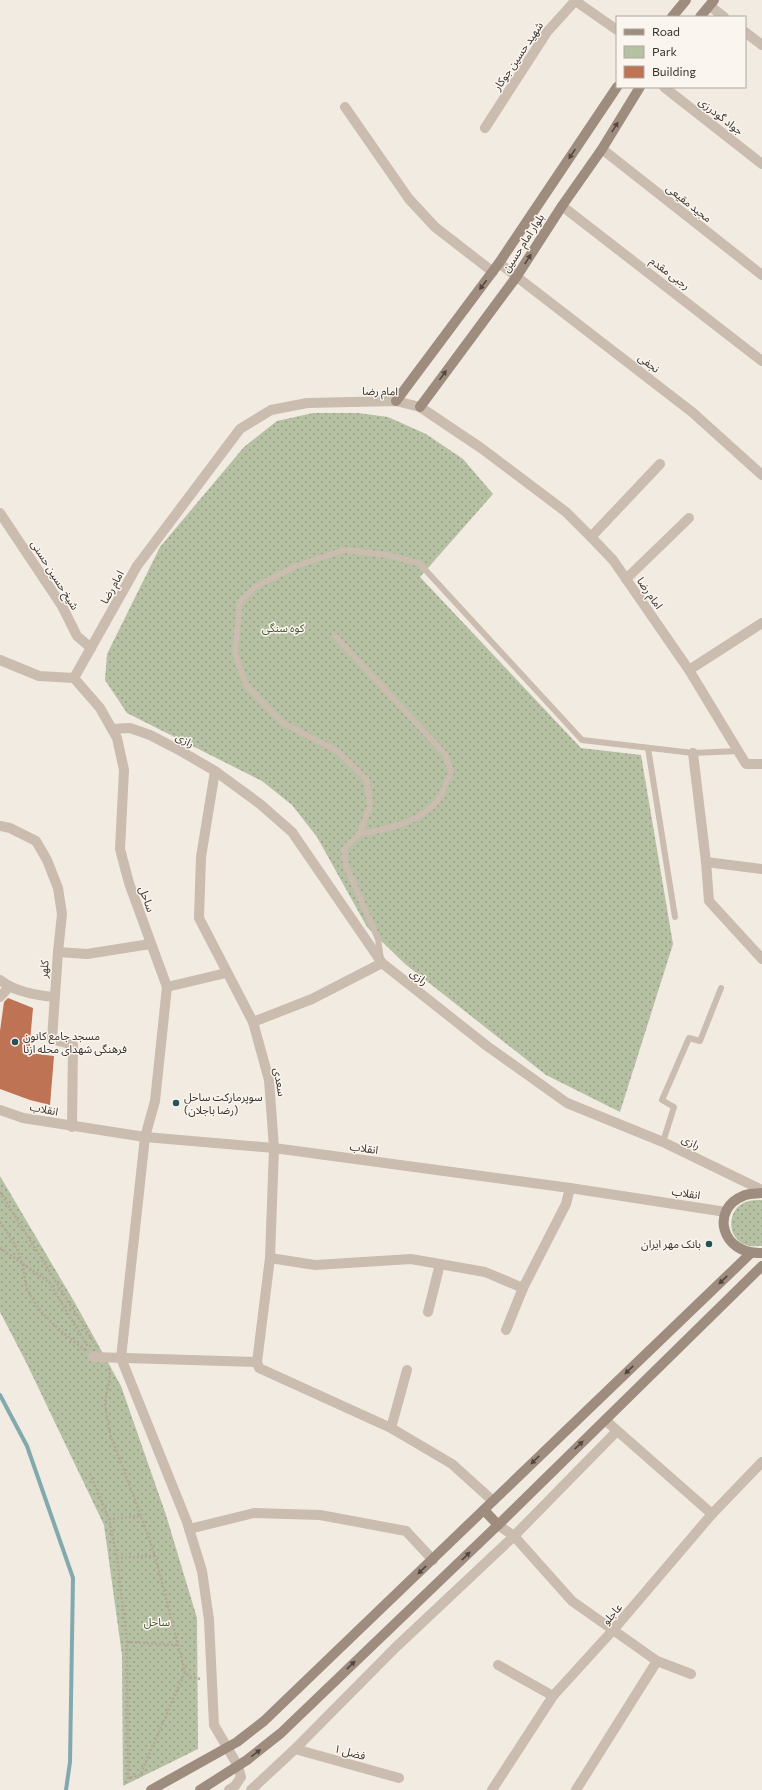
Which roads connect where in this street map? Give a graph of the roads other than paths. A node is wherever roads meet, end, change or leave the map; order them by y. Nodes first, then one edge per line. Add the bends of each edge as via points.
1 (574, 0) edge
2 (686, 0) edge
3 (712, 3) edge
4 (673, 16) edge
5 (701, 16) edge
6 (723, 16) edge
7 (616, 29) edge
8 (746, 33) edge
9 (762, 45) edge
10 (616, 88) edge
11 (639, 88) edge
12 (665, 88) edge
13 (345, 107) dead end
14 (485, 128) dead end
15 (602, 149) junction
16 (762, 164) edge
17 (562, 206) junction
18 (499, 263) junction
19 (493, 272) junction
20 (762, 275) edge
21 (517, 276) junction
22 (762, 361) edge
23 (396, 401) junction
24 (420, 407) junction
25 (660, 464) dead end
26 (762, 475) edge
27 (0, 513) edge
28 (689, 518) dead end
29 (591, 538) junction
30 (626, 579) junction
31 (762, 623) edge
32 (336, 636) dead end
33 (91, 648) junction
34 (0, 660) edge
35 (689, 670) junction
36 (74, 678) junction
37 (112, 729) junction
38 (648, 748) junction
39 (738, 751) junction
40 (693, 754) junction
41 (762, 764) edge
42 (215, 771) junction
43 (0, 826) edge
44 (360, 833) junction
45 (706, 862) junction
46 (762, 869) edge
47 (675, 917) dead end
48 (150, 944) junction
49 (58, 952) junction
50 (762, 959) edge
51 (382, 962) junction
52 (226, 973) junction
53 (0, 980) edge
54 (9, 987) junction
55 (166, 987) junction
56 (720, 988) dead end
57 (0, 997) edge
58 (54, 997) junction
59 (253, 1022) junction
60 (0, 1110) edge
61 (72, 1127) junction
62 (145, 1137) junction
63 (663, 1142) junction
64 (274, 1148) junction
65 (570, 1188) junction
66 (762, 1190) edge
67 (762, 1193) edge
68 (726, 1212) junction
69 (751, 1253) junction
70 (762, 1253) edge
71 (270, 1258) junction
72 (440, 1264) junction
73 (762, 1266) edge
74 (523, 1288) junction
75 (428, 1312) dead end
76 (506, 1330) dead end
77 (93, 1357) road end
78 (121, 1358) junction
79 (257, 1362) junction
80 (407, 1370) dead end
81 (604, 1420) junction
82 (392, 1428) junction
83 (617, 1431) junction
84 (762, 1462) edge
85 (493, 1501) junction
86 (484, 1510) junction
87 (712, 1514) junction
88 (498, 1525) junction
89 (189, 1529) junction
90 (514, 1536) junction
91 (433, 1560) junction
92 (614, 1629) junction
93 (657, 1661) junction
94 (498, 1665) dead end
95 (691, 1674) dead end
96 (554, 1696) junction
97 (226, 1749) junction
98 (295, 1749) junction
99 (238, 1766) junction
100 (399, 1778) dead end
101 (151, 1790) edge
102 (200, 1790) edge
103 (229, 1790) edge
104 (251, 1790) edge
105 (492, 1790) edge
106 (576, 1790) edge

1 - 7 street
1 - 14 street, شهید حسین جوکار via 547,32
2 - 4 main road
3 - 5 main road
3 - 6 street
8 - 9 street
10 -> 18 main road, بلوار امام حسین
15 -> 11 main road, بلوار امام حسین
12 - 16 street, جواد گودرزی
13 - 19 street via 409,199 435,227
15 - 17 main road, بلوار امام حسین
15 - 20 street, مجید مقیعی
21 -> 17 main road, بلوار امام حسین
17 - 22 street, رجبی مقدم
18 - 19 main road, بلوار امام حسین
18 - 21 street, نجفی
19 -> 23 main road, بلوار امام حسین
24 -> 21 main road, بلوار امام حسین
21 - 26 street, نجفی via 692,412
23 - 24 street, امام رضا
23 - 33 street, امام رضا via 307,403 271,410 240,429 137,566
24 - 29 street, امام رضا via 481,448 566,512
25 - 29 street
27 - 33 street, شیخ حسین حسنی via 62,606 77,636
28 - 30 street
29 - 30 street, امام رضا via 613,560
30 - 35 street, امام رضا
31 - 35 street
32 - 44 lane via 445,754 451,772 439,800 422,816 376,832
33 - 36 street, امام رضا
34 - 36 street via 39,676
35 - 39 street, امام رضا
36 - 37 street, ساحل via 100,708
37 - 42 street, رازی via 130,728 150,735
37 - 48 street, ساحل via 117,738 124,770 120,849 128,883
38 - 40 lane
38 - 44 lane via 582,740 418,564 387,555 344,550 296,566 256,587 240,601 235,653 246,685 283,723 339,752 367,780 370,806
38 - 47 lane
39 - 40 lane
39 - 41 street, امام رضا via 746,764
40 - 45 street
42 - 51 street, رازی via 260,804 292,832
42 - 52 street, سعدی via 201,857 199,918
43 - 49 street, کلهر via 36,841 47,860 58,888 62,914
44 - 51 lane via 344,849 346,866 378,939
45 - 46 street
45 - 50 street via 709,901
48 - 49 street via 87,954
48 - 55 street, ساحل
49 - 58 street, کلهر
51 - 59 street via 312,999
51 - 63 street, رازی via 487,1046 567,1103
52 - 55 street
52 - 59 street, سعدی
53 - 54 street
54 - 57 street
54 - 58 street via 35,995
55 - 62 street, ساحل via 155,1101
56 - 63 lane via 700,1041 688,1038 662,1100 674,1107
58 - 61 street, کلهر via 52,1039 73,1045
59 - 64 street, سعدی via 269,1080
60 - 61 street, انقلاب via 23,1118
61 - 62 street, انقلاب
62 - 64 street, انقلاب
62 - 78 street, ساحل
63 - 66 street, رازی
64 - 65 street, انقلاب
64 - 71 street, سعدی
65 - 68 street, انقلاب
65 - 74 street via 566,1204
67 - 68 main road via 744,1195 730,1205
68 - 69 main road via 724,1221 727,1237 739,1250
69 - 70 main road
69 -> 85 main road
71 - 72 street via 315,1264 411,1259
71 - 79 street, سعدی
72 - 74 street via 485,1272
72 - 75 street
73 - 81 main road
74 - 76 street
77 - 78 street
78 - 79 street
78 - 89 street
79 - 82 street via 259,1368
80 - 82 street
81 - 83 street
88 -> 81 main road
82 - 85 street via 452,1464
83 - 87 street
83 - 90 street
84 - 87 street, عاجلو
85 - 86 main road
86 - 88 main road
86 - 91 main road
87 - 92 street, عاجلو
88 - 90 street
99 -> 88 main road via 281,1734
89 - 91 street via 254,1513 320,1515 406,1531
89 - 97 street via 202,1571 209,1620 214,1725
90 - 92 street via 572,1601
90 - 98 street via 395,1648
91 -> 97 main road via 264,1721
92 - 93 street
92 - 96 street, عاجلو
93 - 95 street
93 - 106 street
94 - 96 street
96 - 105 street, عاجلو
97 - 99 street
97 - 101 main road
98 - 100 street, فضل ۱
98 - 104 street
99 - 102 main road
99 - 103 street via 241,1777

